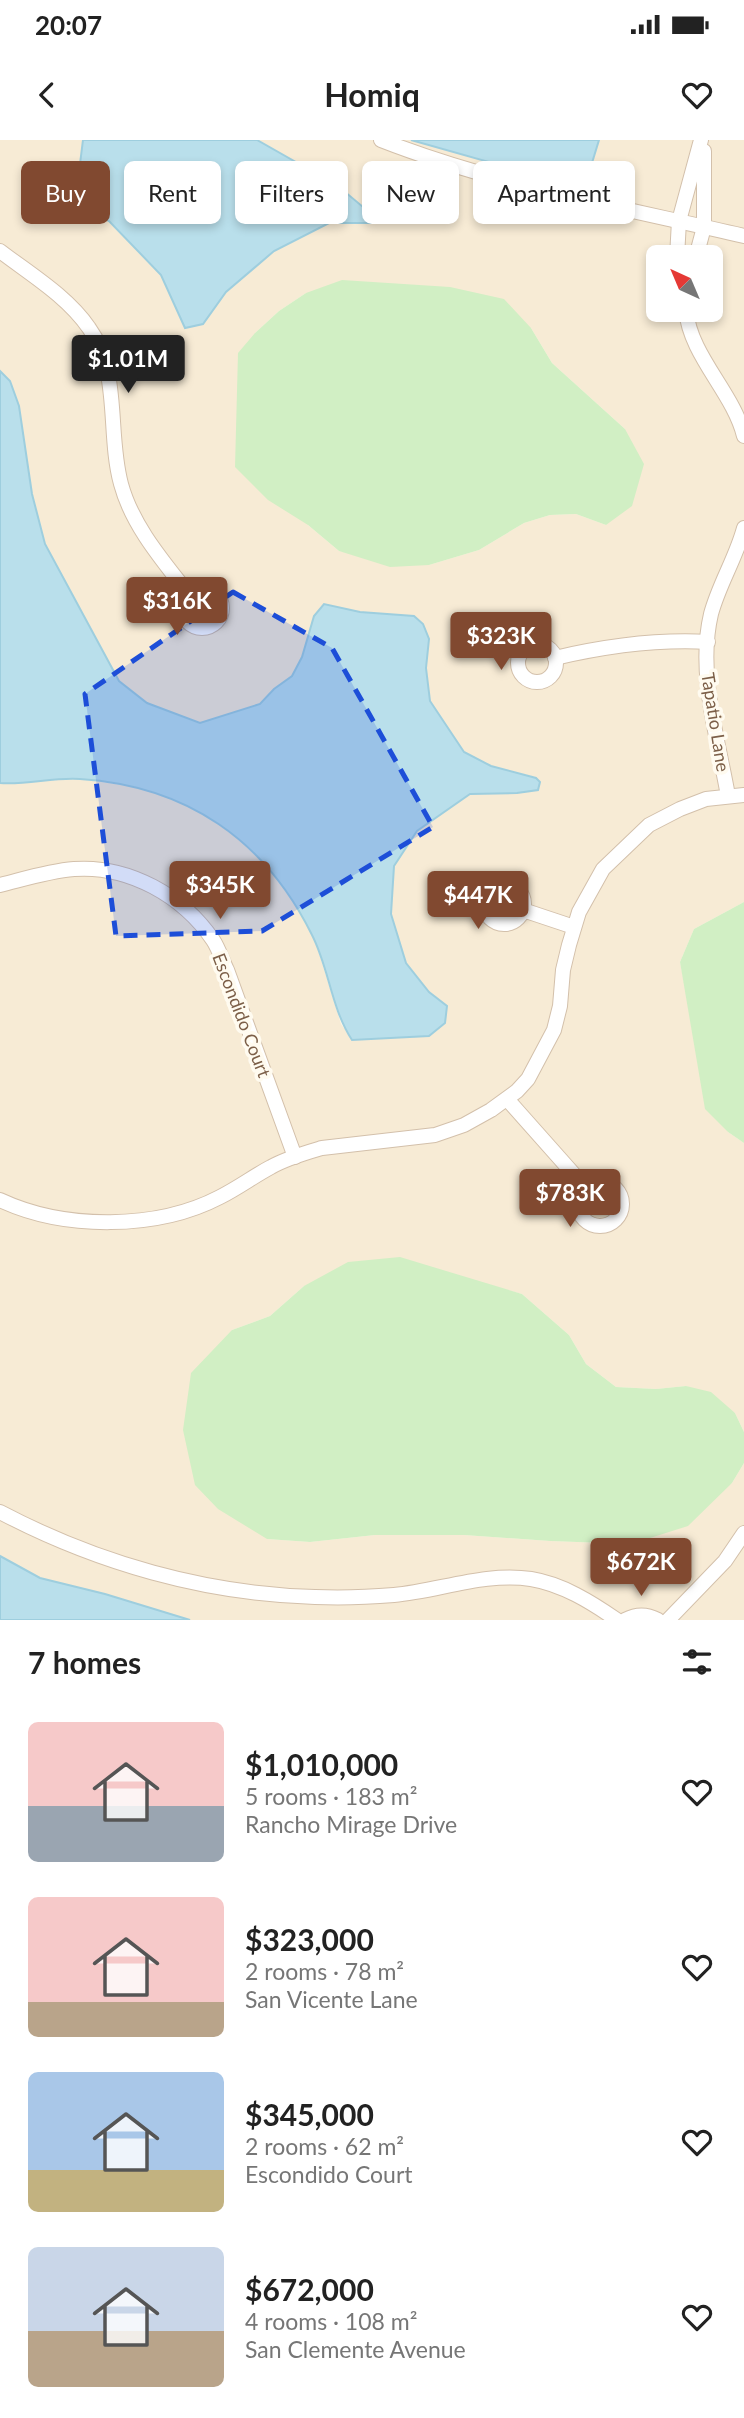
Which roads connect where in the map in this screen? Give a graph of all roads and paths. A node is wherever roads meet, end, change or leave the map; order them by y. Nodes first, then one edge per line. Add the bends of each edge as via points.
1 (381, 140) edge
2 (702, 140) edge
3 (679, 221) junction
4 (704, 227) junction
5 (744, 236) edge
6 (678, 245) edge
7 (699, 245) edge
8 (0, 251) edge
9 (687, 322) edge
10 (744, 436) edge
11 (744, 528) edge
12 (188, 593) dead end
13 (708, 642) junction
14 (555, 658) dead end
15 (744, 795) edge
16 (729, 796) junction
17 (0, 885) edge
18 (523, 910) dead end
19 (574, 927) junction
20 (507, 1099) junction
21 (295, 1157) junction
22 (586, 1188) dead end
23 (0, 1200) edge
24 (0, 1513) edge
25 (744, 1533) edge
26 (617, 1620) edge
27 (625, 1620) edge
28 (658, 1620) edge
29 (668, 1620) edge

1 - 3 street via 483,174
2 - 3 street
2 - 4 street
3 - 4 street
3 - 6 street
4 - 5 street
4 - 7 street
8 - 12 street via 73,309 99,344 110,376 121,485 153,547
9 - 10 street
11 - 13 street, Tapatio Lane via 717,593
13 - 14 street via 636,642
13 - 16 street, Tapatio Lane via 710,695
15 - 16 street
16 - 19 street via 706,799 649,825 603,869
17 - 21 street, Escondido Court via 38,875 96,869 148,883 197,919 227,970
18 - 19 street
19 - 20 street via 554,1030 528,1079
20 - 21 street via 464,1125 435,1135 322,1148
20 - 22 street
21 - 23 street via 219,1198 143,1220 69,1219
24 - 26 street via 77,1548 209,1587 316,1597 394,1595 494,1578 531,1579 592,1602
25 - 29 street via 725,1561
27 - 28 street via 646,1615

